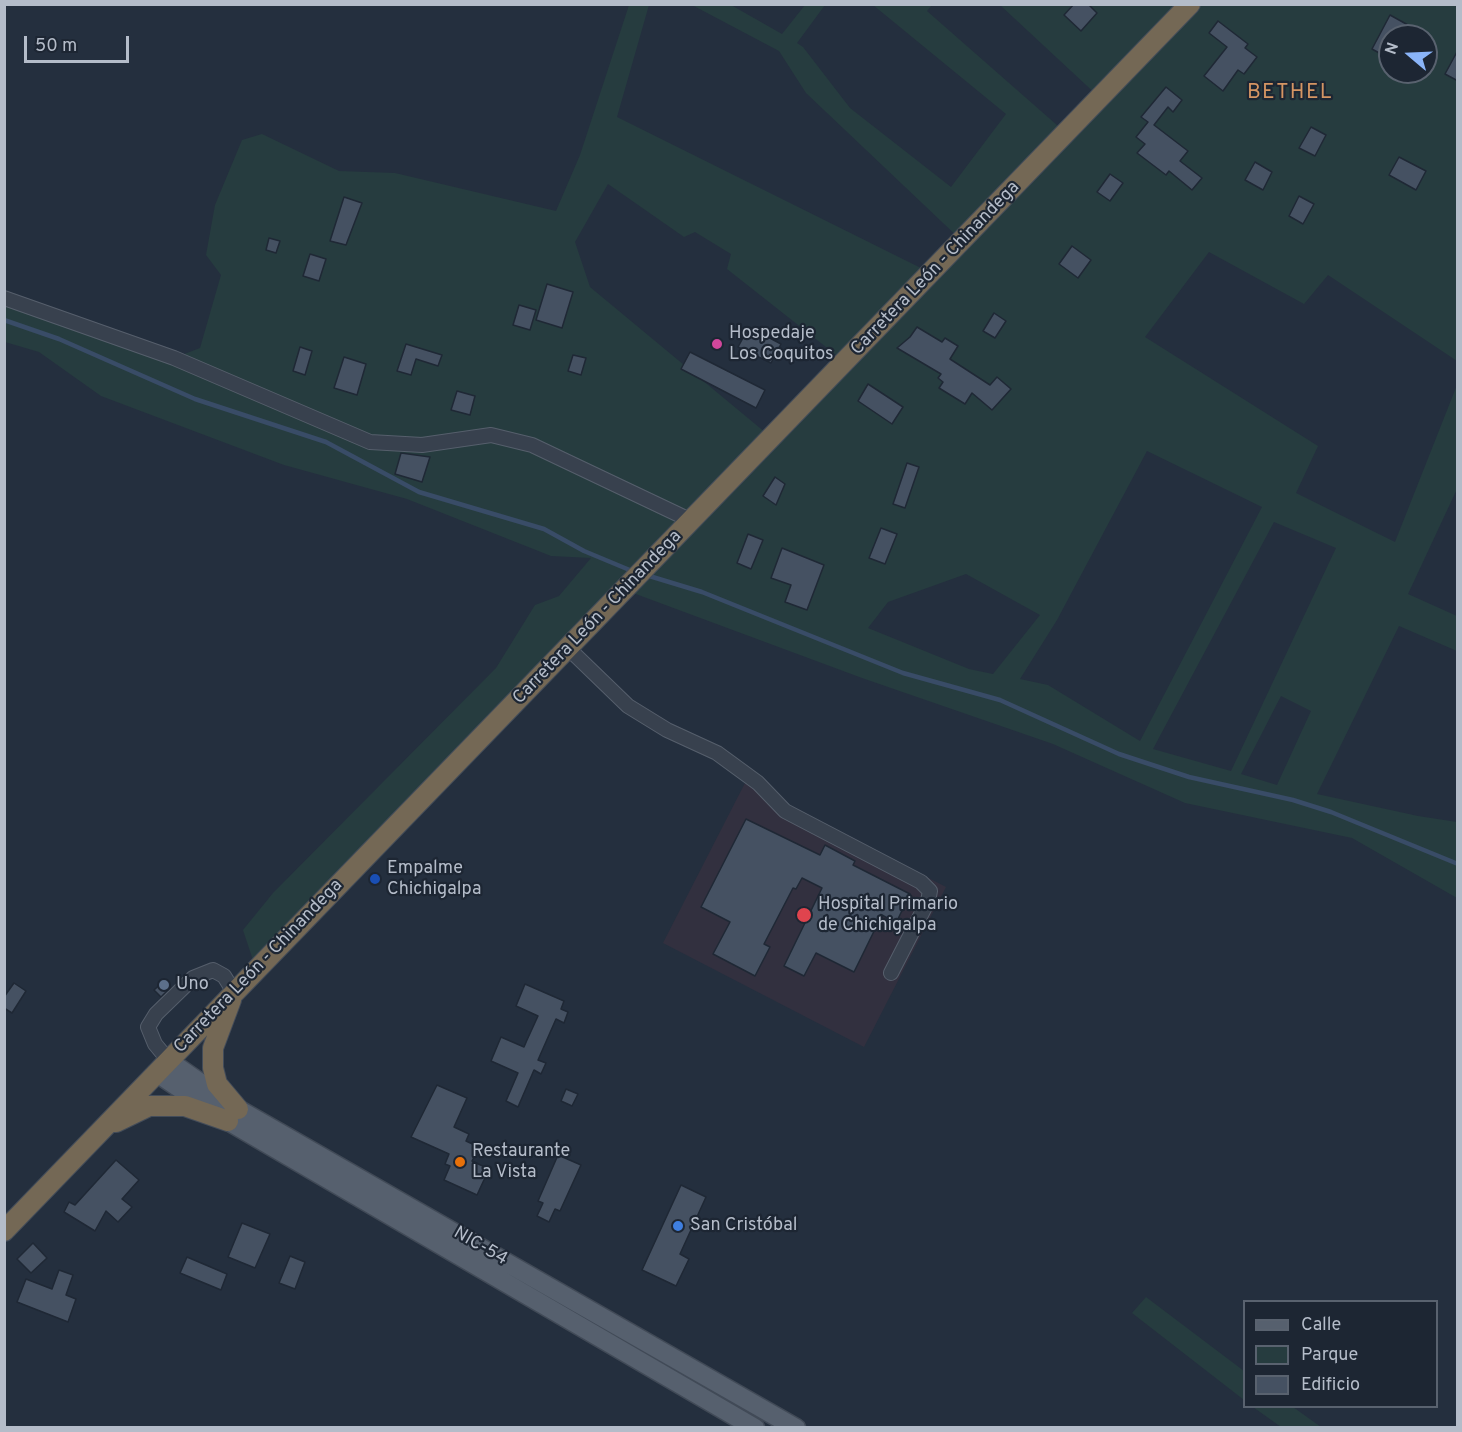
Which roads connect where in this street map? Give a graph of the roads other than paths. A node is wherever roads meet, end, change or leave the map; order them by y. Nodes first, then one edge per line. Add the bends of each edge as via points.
1 (1190, 4) edge
2 (4, 298) edge
3 (692, 521) junction
4 (568, 648) junction
5 (891, 973) dead end
6 (234, 992) junction
7 (163, 1067) junction
8 (233, 1115) junction
9 (103, 1129) junction
10 (4, 1231) edge
11 (577, 1302) junction
12 (568, 1320) junction
13 (769, 1421) edge
14 (754, 1428) edge
15 (796, 1428) edge

1 - 3 highway, Carretera León - Chinandega
2 - 3 street via 174,358 370,442 422,444 491,435 532,445
3 - 4 highway, Carretera León - Chinandega
4 - 5 street via 628,706 667,730 717,753 758,783 785,812 921,882 930,891
4 - 6 highway, Carretera León - Chinandega
6 - 7 highway, Carretera León - Chinandega
6 - 7 street via 224,976 213,970 193,978 156,1014 148,1027
6 - 8 highway via 213,1048 217,1084
7 - 8 main road, NIC-54 / NIC-54
7 - 9 highway, Carretera León - Chinandega
8 - 9 highway via 185,1106 148,1106
8 - 11 main road, NIC-54 / NIC-54
8 - 12 main road, NIC-54 / NIC-54
9 - 10 highway, Carretera León - Chinandega
11 - 12 main road
11 - 13 main road, NIC-54 / NIC-54
12 - 14 main road, NIC-54 / NIC-54
13 - 15 main road, NIC-54 / NIC-54

